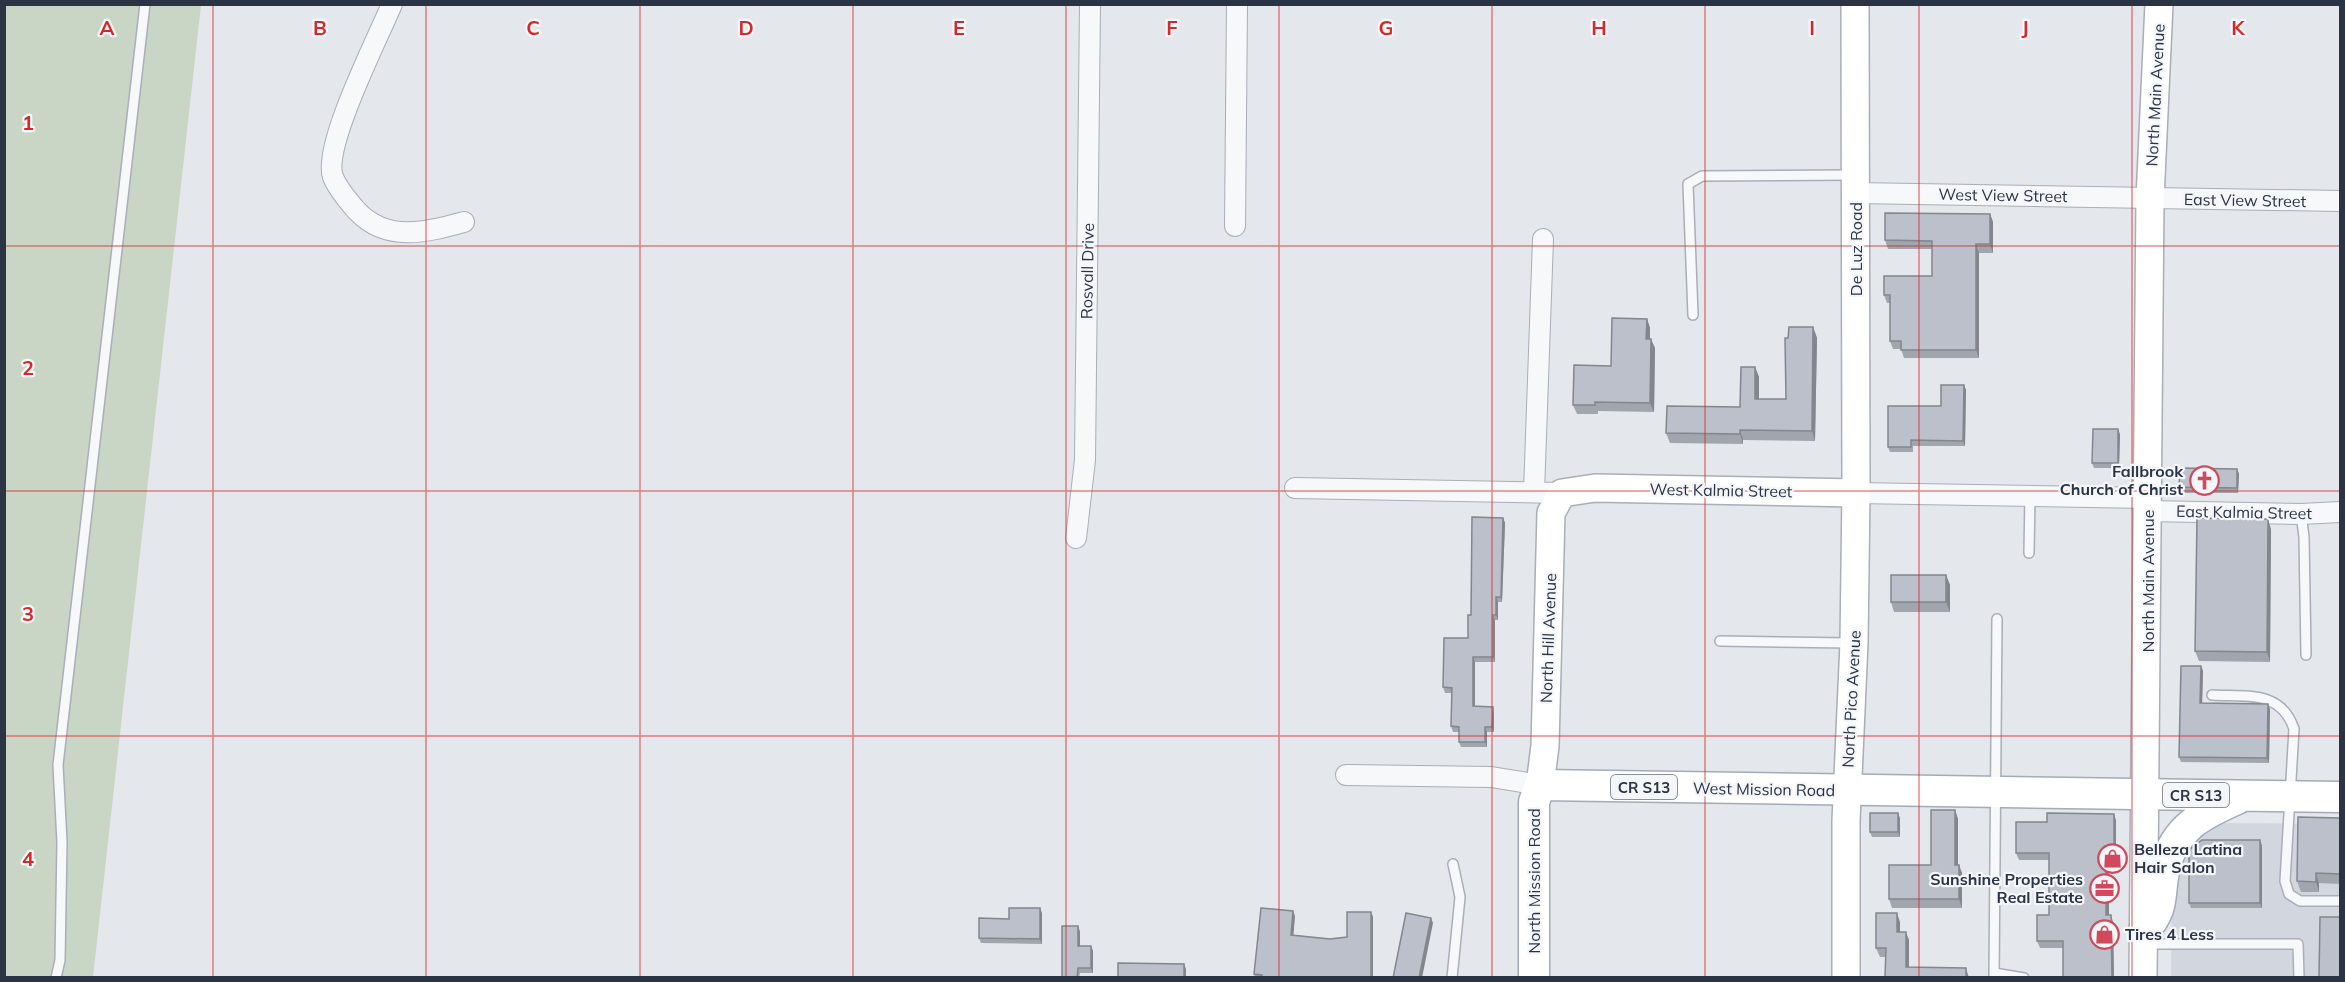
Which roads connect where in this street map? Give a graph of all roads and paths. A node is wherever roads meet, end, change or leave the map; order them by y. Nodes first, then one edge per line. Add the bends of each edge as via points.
1 (146, 4) edge
2 (392, 4) edge
3 (1090, 4) edge
4 (1237, 4) edge
5 (1855, 4) edge
6 (2159, 4) edge
7 (1856, 184) junction
8 (2150, 199) junction
9 (2340, 201) edge
10 (464, 222) dead end
11 (1234, 226) dead end
12 (1543, 239) dead end
13 (1693, 315) dead end
14 (1295, 488) dead end
15 (1534, 492) junction
16 (1562, 493) junction
17 (1856, 493) junction
18 (2030, 496) junction
19 (2148, 504) junction
20 (2340, 512) edge
21 (2301, 514) junction
22 (1076, 537) dead end
23 (2029, 553) dead end
24 (1997, 619) dead end
25 (1720, 641) dead end
26 (1854, 643) junction
27 (2306, 655) dead end
28 (2212, 695) dead end
29 (1346, 775) dead end
30 (1540, 785) junction
31 (1847, 790) junction
32 (1996, 792) junction
33 (2147, 794) junction
34 (2245, 795) junction
35 (2289, 796) junction
36 (2340, 797) edge
37 (1453, 864) dead end
38 (2340, 901) edge
39 (2144, 938) junction
40 (1994, 975) edge
41 (57, 978) edge
42 (1452, 978) edge
43 (1534, 978) edge
44 (1846, 978) edge
45 (2024, 978) edge
46 (2143, 978) edge
47 (2298, 978) edge

1 - 41 lane via 58,765 62,842
2 - 10 street via 339,127 332,154 333,176 364,219 394,233 421,234
3 - 22 street, Rosvall Drive via 1084,460
4 - 11 street
5 - 7 street, De Luz Road
6 - 8 street, North Main Avenue
7 - 8 street, West View Street
7 - 13 lane via 1702,176 1688,184
7 - 17 street, De Luz Road
8 - 9 street, East View Street
8 - 19 street, North Main Avenue
12 - 15 street
14 - 15 street, West Kalmia Street
15 - 16 street, West Kalmia Street
16 - 17 street, West Kalmia Street via 1594,488
16 - 30 street, North Hill Avenue via 1551,513 1545,746
17 - 18 street, West Kalmia Street
17 - 26 street, North Pico Avenue
18 - 19 street, West Kalmia Street
18 - 23 lane
19 - 21 street, East Kalmia Street
19 - 33 street, North Main Avenue
20 - 21 street, East Kalmia Street
21 - 27 lane
24 - 32 lane
25 - 26 lane
26 - 31 street, North Pico Avenue
28 - 35 lane via 2258,698 2283,707 2294,729
29 - 30 street, West Mission Road via 1491,777
30 - 31 main road, West Mission Road / CR S13
30 - 43 main road, North Mission Road via 1534,802
31 - 32 main road, West Mission Road / CR S13
31 - 44 street, North Pico Avenue
32 - 33 main road, West Mission Road / CR S13
32 - 40 lane
33 - 34 main road, CR S13
33 - 39 street, North Main Avenue
34 - 35 main road, CR S13
34 - 39 main road via 2201,814 2185,829 2165,865 2158,915
35 - 36 main road, CR S13
35 - 38 lane via 2285,881 2289,894 2300,902
37 - 42 lane via 1460,897
39 - 46 street, North Main Avenue
39 - 47 lane via 2298,944
40 - 45 lane

